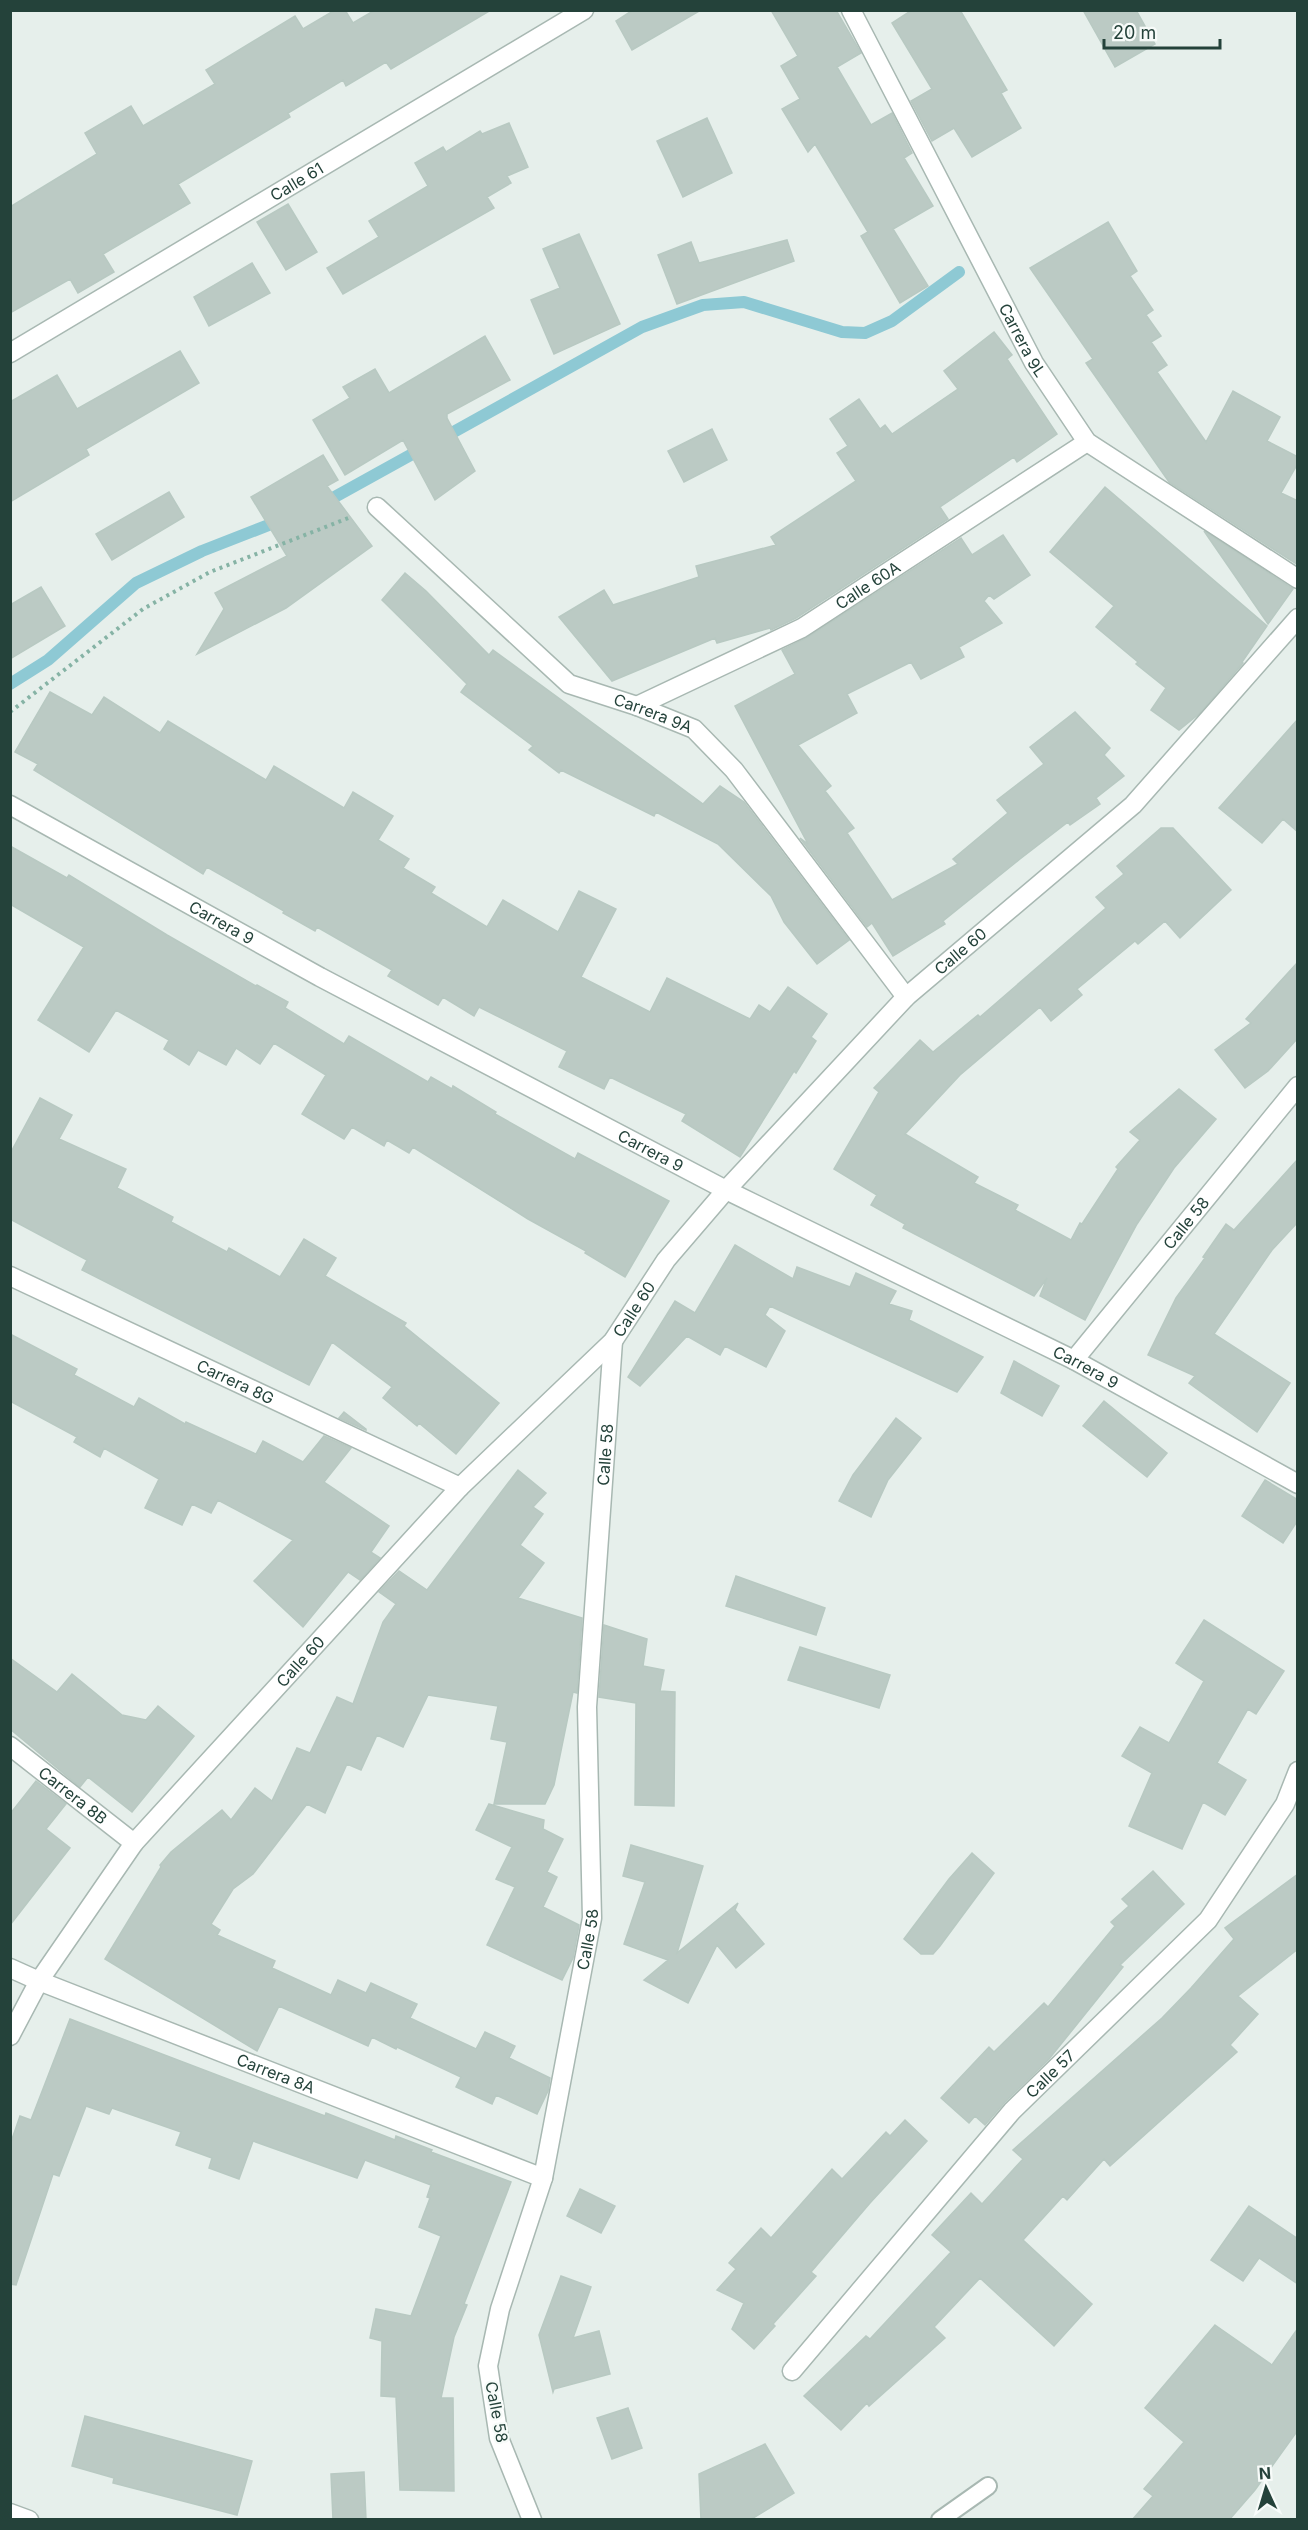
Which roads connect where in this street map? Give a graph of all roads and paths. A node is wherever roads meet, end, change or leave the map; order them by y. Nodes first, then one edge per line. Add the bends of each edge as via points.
1 (585, 10) edge
2 (851, 10) edge
3 (12, 350) edge
4 (1087, 442) junction
5 (377, 507) joint
6 (1298, 579) edge
7 (1298, 618) edge
8 (637, 706) junction
9 (10, 712) edge
10 (10, 805) edge
11 (906, 997) junction
12 (1298, 1086) edge
13 (726, 1190) junction
14 (10, 1276) edge
15 (613, 1341) junction
16 (1074, 1360) junction
17 (1298, 1484) edge
18 (460, 1487) junction
19 (10, 1746) edge
20 (1298, 1771) edge
21 (134, 1843) junction
22 (10, 1968) edge
23 (39, 1981) junction
24 (10, 2036) edge
25 (543, 2178) junction
26 (792, 2371) dead end
27 (988, 2486) dead end
28 (10, 2513) edge
29 (29, 2520) edge
30 (532, 2520) edge
31 (940, 2520) edge

1 - 3 street, Calle 61
2 - 4 street, Carrera 9L via 1034,363
4 - 6 street, Carrera 9L
4 - 8 street, Calle 60A via 802,628
5 - 8 street, Carrera 9A via 568,684
5 - 9 path via 210,572 143,609
7 - 11 street, Calle 60 via 1133,806
8 - 11 street, Carrera 9A via 694,729 734,770
10 - 13 street, Carrera 9 via 320,977
11 - 13 street, Calle 60
12 - 16 street, Calle 58
13 - 15 street, Calle 60 via 666,1260
13 - 16 street, Carrera 9
14 - 18 street, Carrera 8G
15 - 18 street, Calle 60
15 - 25 street, Calle 58 via 587,1707 592,1918
16 - 17 street, Carrera 9
18 - 21 street, Calle 60
19 - 21 street, Carrera 8B
20 - 26 street, Calle 57 via 1285,1804 1208,1920 1012,2111
21 - 23 street, Calle 60
22 - 23 street, Carrera 8A
23 - 24 street, Calle 60
23 - 25 street, Carrera 8A
25 - 30 street, Calle 58 via 500,2309 488,2366 499,2438
27 - 31 lane
28 - 29 street

